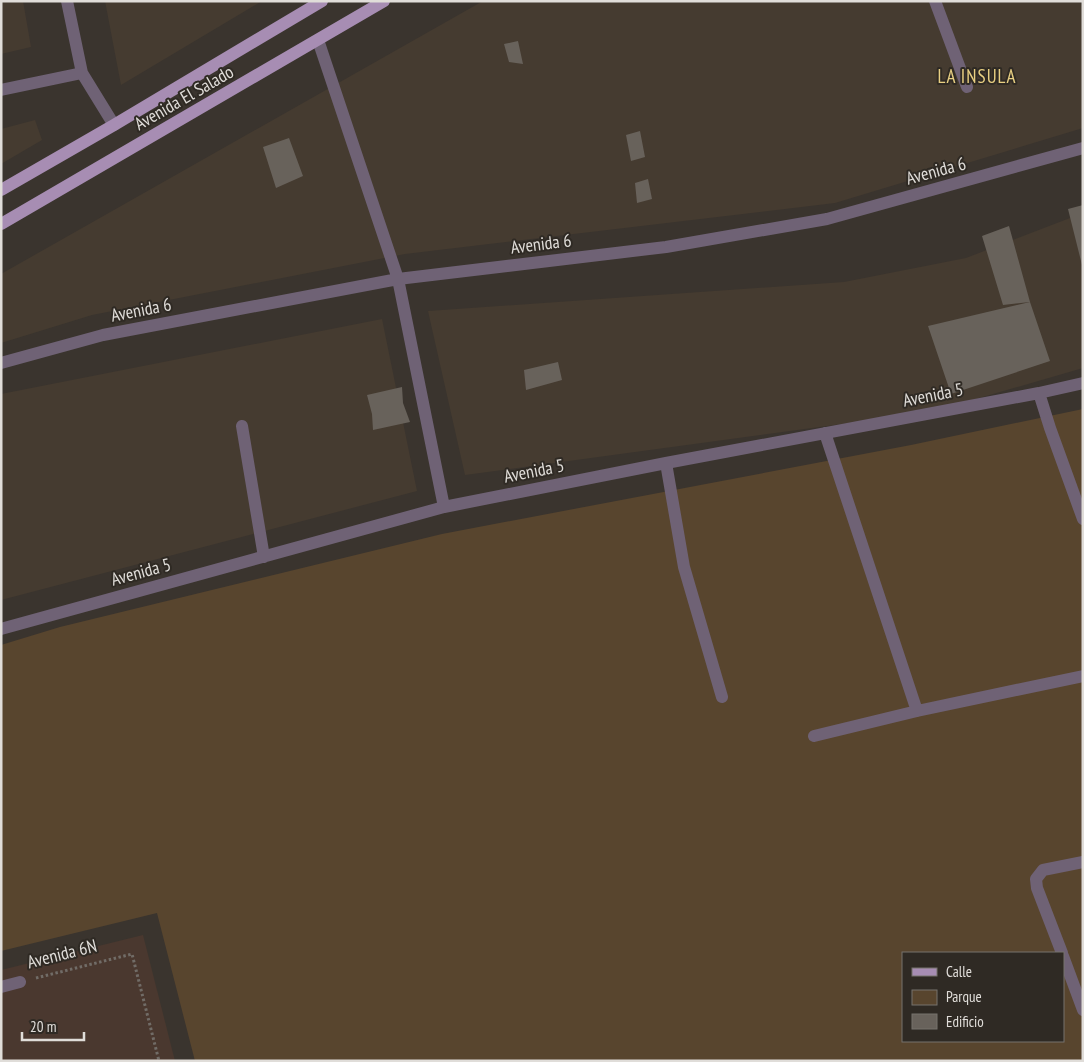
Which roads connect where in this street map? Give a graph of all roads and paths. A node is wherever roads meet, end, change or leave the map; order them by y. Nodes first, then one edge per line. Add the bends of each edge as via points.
1 (67, 1) edge
2 (322, 1) edge
3 (384, 1) edge
4 (935, 1) edge
5 (318, 40) junction
6 (82, 73) junction
7 (967, 87) dead end
8 (1, 90) edge
9 (114, 125) junction
10 (1083, 148) edge
11 (1, 190) edge
12 (1, 224) edge
13 (398, 280) junction
14 (1, 363) edge
15 (1083, 383) edge
16 (1039, 393) junction
17 (242, 426) dead end
18 (825, 433) junction
19 (666, 463) junction
20 (444, 507) junction
21 (1083, 519) edge
22 (264, 557) junction
23 (1, 629) edge
24 (1083, 676) edge
25 (722, 698) dead end
26 (917, 712) junction
27 (814, 736) dead end
28 (1083, 862) edge
29 (1061, 952) edge
30 (1064, 960) edge
31 (20, 982) joint
32 (1, 987) edge
33 (1083, 1010) edge
34 (159, 1061) edge

1 - 6 street
2 - 9 main road, Avenida El Salado
3 - 5 main road, Avenida El Salado
4 - 7 street
5 - 12 main road, Avenida El Salado
5 - 13 street
6 - 8 street
6 - 9 street
9 - 11 main road, Avenida El Salado
10 - 13 street, Avenida 6 via 827,219 666,247
13 - 14 street, Avenida 6 via 103,335
13 - 20 street
15 - 16 street, Avenida 5
16 - 18 street, Avenida 5
16 - 21 street
17 - 22 street
18 - 19 street, Avenida 5
18 - 26 street
19 - 20 street, Avenida 5
19 - 25 street via 684,567
20 - 22 street, Avenida 5
22 - 23 street, Avenida 5
24 - 26 street
26 - 27 street
28 - 29 street via 1043,870 1036,879
30 - 33 street
31 - 32 street, Avenida 6N
31 - 34 path, Avenida 6N via 132,954

